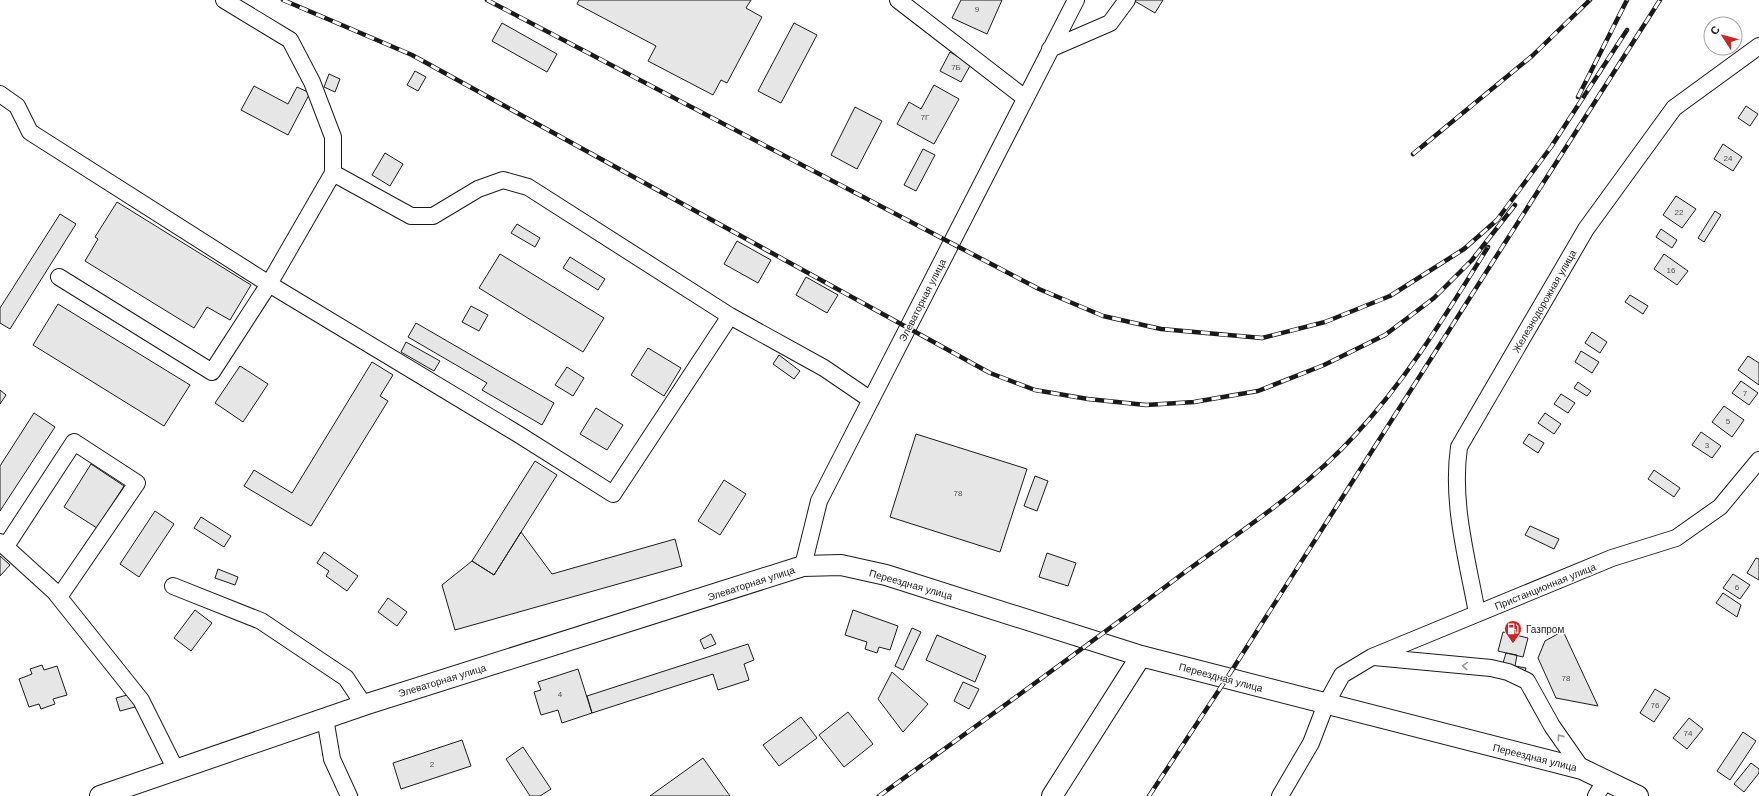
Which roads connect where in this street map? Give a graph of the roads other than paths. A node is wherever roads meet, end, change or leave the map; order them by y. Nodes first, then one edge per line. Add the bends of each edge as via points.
1 (224, 0) edge
2 (898, 0) edge
3 (1076, 0) edge
4 (1127, 0) edge
5 (1759, 46) edge
6 (1050, 49) junction
7 (0, 94) edge
8 (1025, 98) junction
9 (333, 173) junction
10 (59, 278) dead end
11 (269, 284) junction
12 (730, 316) junction
13 (871, 400) junction
14 (1759, 460) edge
15 (3, 544) edge
16 (804, 566) junction
17 (173, 586) dead end
18 (59, 597) junction
19 (1477, 613) junction
20 (1141, 656) junction
21 (1372, 657) junction
22 (364, 704) junction
23 (1326, 704) junction
24 (325, 718) junction
25 (176, 770) junction
26 (1582, 770) junction
27 (1606, 779) junction
28 (100, 796) edge
29 (349, 796) edge
30 (1052, 796) edge
31 (1280, 796) edge
32 (1596, 796) edge
33 (1638, 796) edge

1 - 9 street via 290,40 312,82 333,137
2 - 8 street
3 - 6 street, Элеваторная улица
4 - 6 street via 1110,23
5 - 19 street, Железнодорожная улица via 1674,108 1586,229 1459,447 1456,470 1459,517
6 - 8 street, Элеваторная улица
7 - 11 street via 17,106 30,132
8 - 13 street, Элеваторная улица
9 - 11 street
9 - 12 street via 411,216 433,216 478,189 503,180 528,187
10 - 11 street via 212,372
11 - 12 street via 613,494
12 - 13 street via 824,368
13 - 16 street, Элеваторная улица via 819,500
14 - 19 street, Пристанционная улица via 1720,507 1676,538 1612,558
15 - 18 street
15 - 18 street via 74,442 137,483
16 - 20 main road, Переездная улица via 841,565 886,575
16 - 22 main road, Элеваторная улица
17 - 22 street via 261,621 346,678
18 - 25 street via 141,700
19 - 21 street, Пристанционная улица
20 - 23 main road, Переездная улица
20 - 30 main road
21 - 23 street, Пристанционная улица via 1342,675
26 -> 21 street via 1552,726 1528,681 1491,668
22 - 24 main road, Элеваторная улица
23 - 26 main road, Переездная улица
23 - 31 street, Пристанционная улица via 1311,744
24 - 25 main road, Элеваторная улица
24 - 29 street via 332,759
25 - 28 main road, Элеваторная улица
26 - 27 main road, Переездная улица
27 - 32 street
27 - 33 main road, Переездная улица

